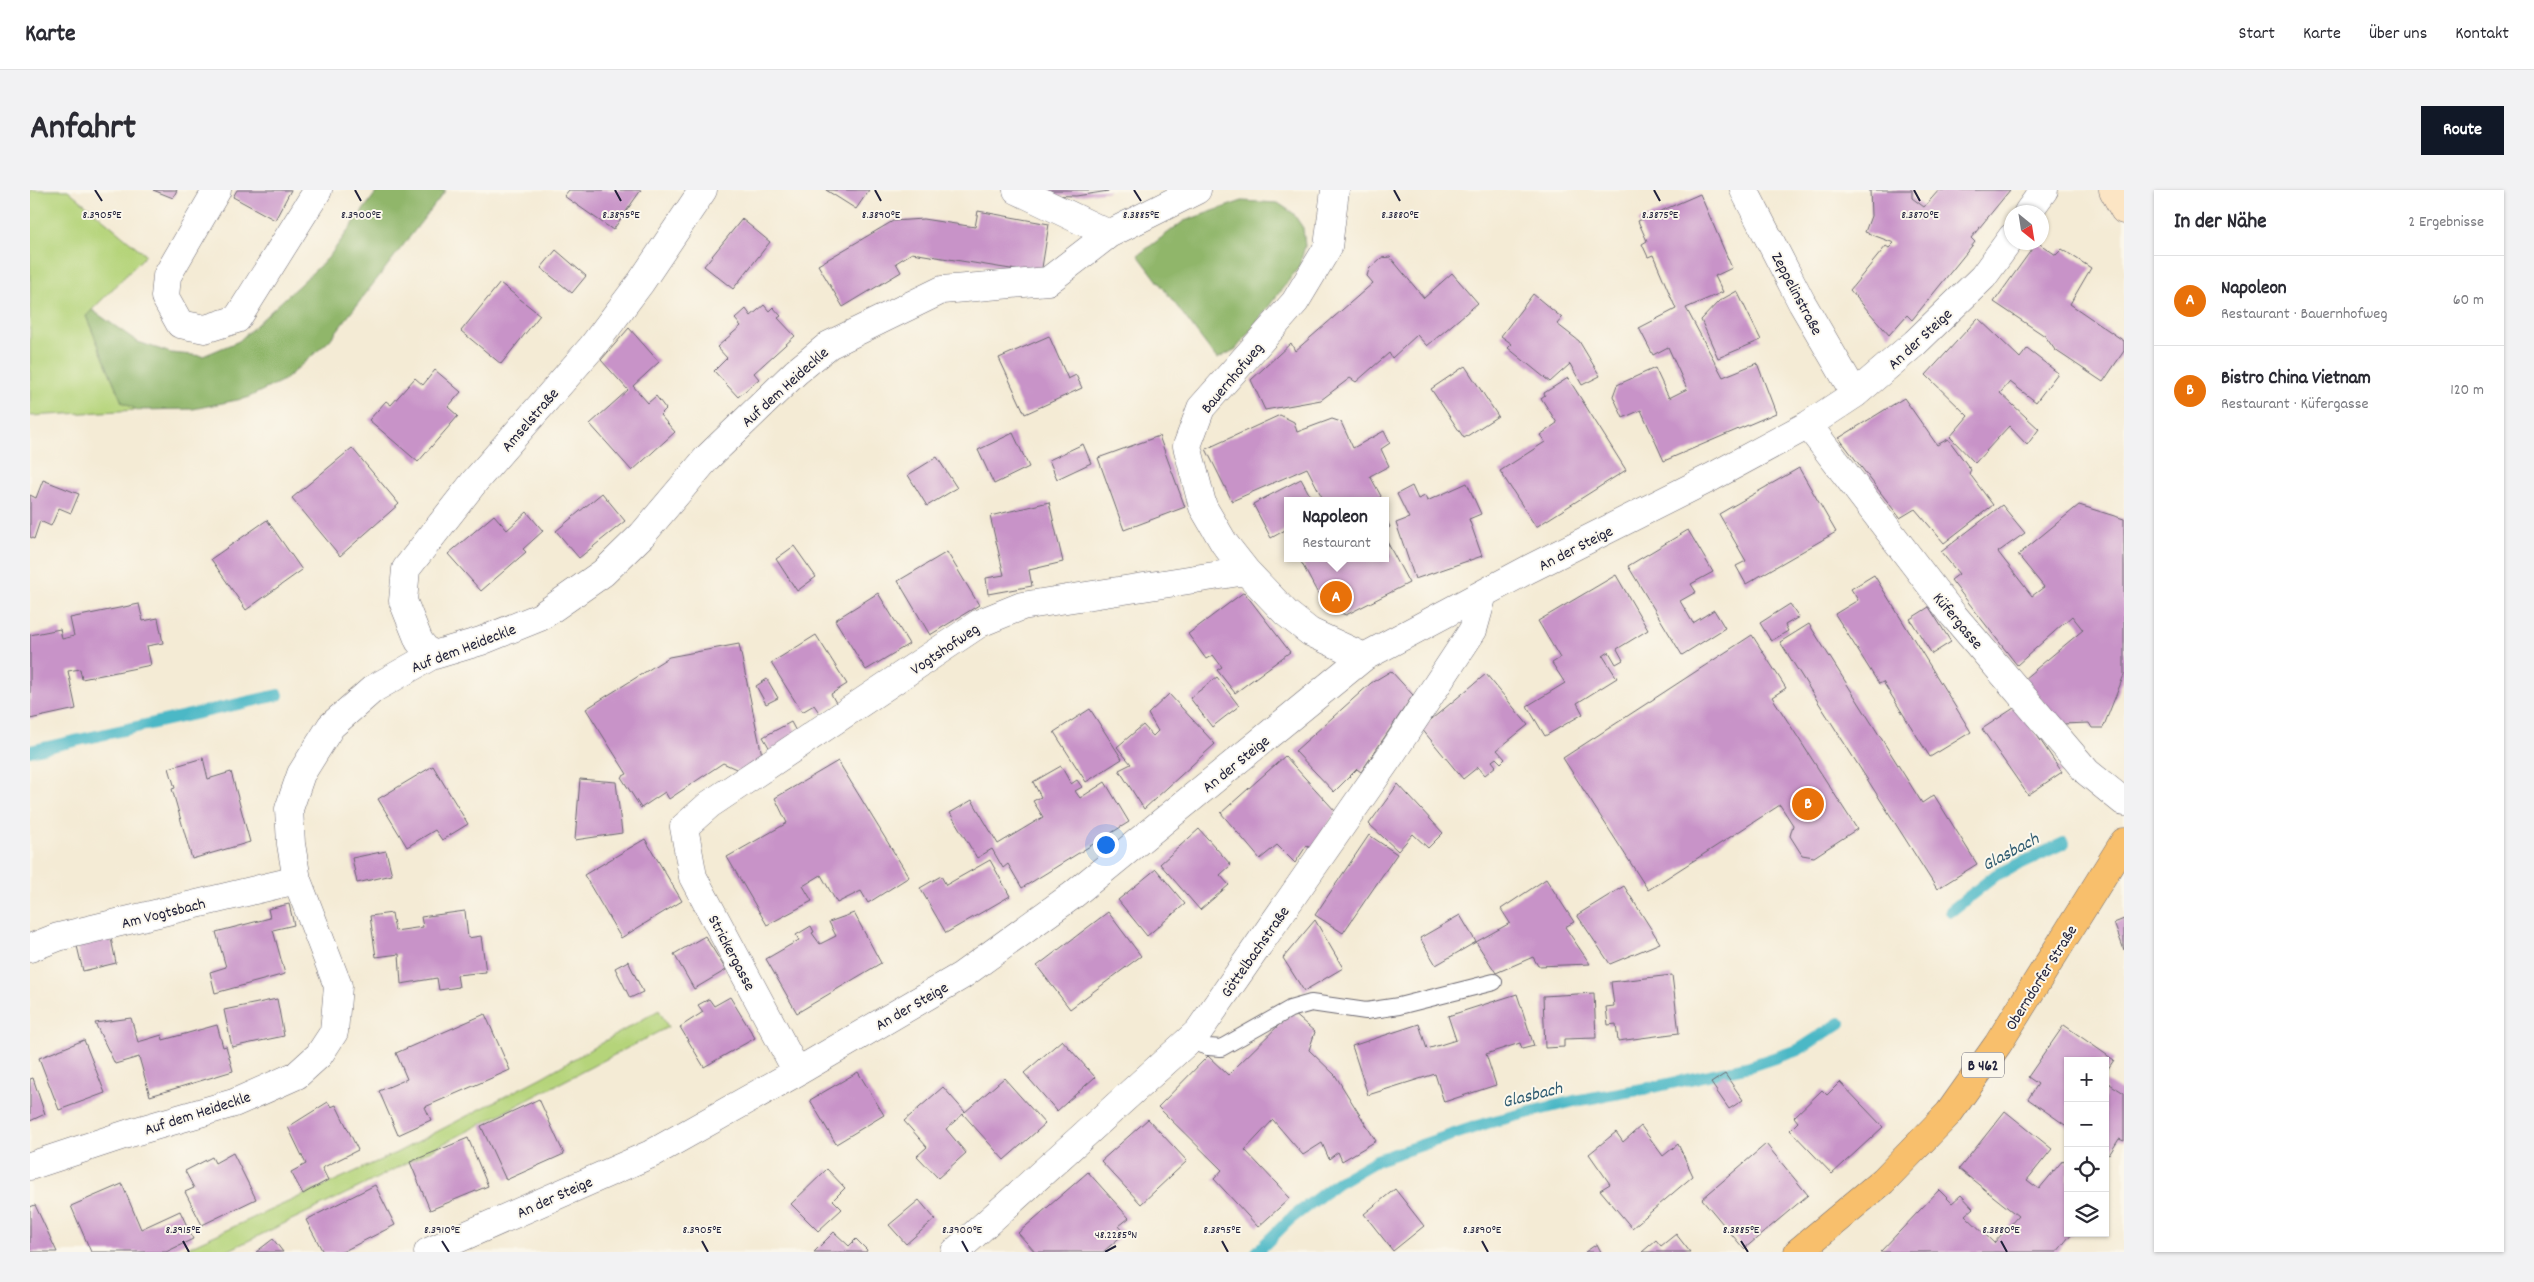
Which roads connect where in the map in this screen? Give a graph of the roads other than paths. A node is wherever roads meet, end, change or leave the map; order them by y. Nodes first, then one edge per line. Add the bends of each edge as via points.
1 (217, 190) edge
2 (318, 190) edge
3 (703, 190) edge
4 (1017, 190) edge
5 (1197, 190) edge
6 (1335, 190) edge
7 (1744, 190) edge
8 (2044, 190) edge
9 (2112, 190) edge
10 (2033, 205) edge
11 (2124, 210) edge
12 (1109, 234) junction
13 (2004, 247) edge
14 (1855, 394) junction
15 (1808, 425) junction
16 (1246, 571) junction
17 (1482, 594) junction
18 (431, 656) junction
19 (1364, 657) junction
20 (2124, 802) edge
21 (684, 827) joint
22 (2124, 842) edge
23 (297, 880) junction
24 (30, 948) edge
25 (1494, 982) dead end
26 (1188, 1041) junction
27 (797, 1072) junction
28 (30, 1166) edge
29 (428, 1252) edge
30 (955, 1252) edge
31 (1798, 1252) edge

1 - 2 street via 167,276 165,297 180,324 205,329 237,319
3 - 18 street, Amselstraße via 592,347 475,480 406,569 403,601 419,640
4 - 12 street
5 - 12 street, Auf dem Heideckle
6 - 16 street, Bauernhofweg via 1328,247 1295,302 1201,408 1187,446 1203,507 1224,543
7 - 14 street, Zeppelinstraße via 1802,302
8 - 10 street
9 - 11 main road
12 - 18 street, Auf dem Heideckle via 1048,281 942,290 829,345 796,372 707,458 642,535 603,573 540,617 481,641
13 - 14 street, An der Steige via 1983,277 1915,344
14 - 15 street, An der Steige
15 - 17 street, An der Steige
15 - 20 street, Küfergasse via 1954,616 2087,772
16 - 19 street, Bauernhofweg via 1286,613 1310,632
16 - 21 street, Vogtshofweg via 1022,606 980,623 710,804
17 - 19 street, An der Steige
17 - 26 street, Göttelbachstraße via 1474,630 1198,1032
18 - 23 street, Auf dem Heideckle via 373,689 331,726 300,774 289,809
19 - 27 street, An der Steige via 1065,900 962,976
21 - 27 street, Strickergasse via 693,877
22 - 31 main road, Oberndorfer Straße / B 462 via 1998,1044 1949,1113 1883,1181
23 - 24 street, Am Vogtsbach via 58,937
23 - 28 street, Auf dem Heideckle via 338,986 334,1032 319,1055 297,1075 234,1103
25 - 26 lane via 1366,1011 1311,1003 1290,1009 1221,1048
26 - 30 street, Göttelbachstraße via 1012,1197
27 - 29 street, An der Steige via 651,1154

